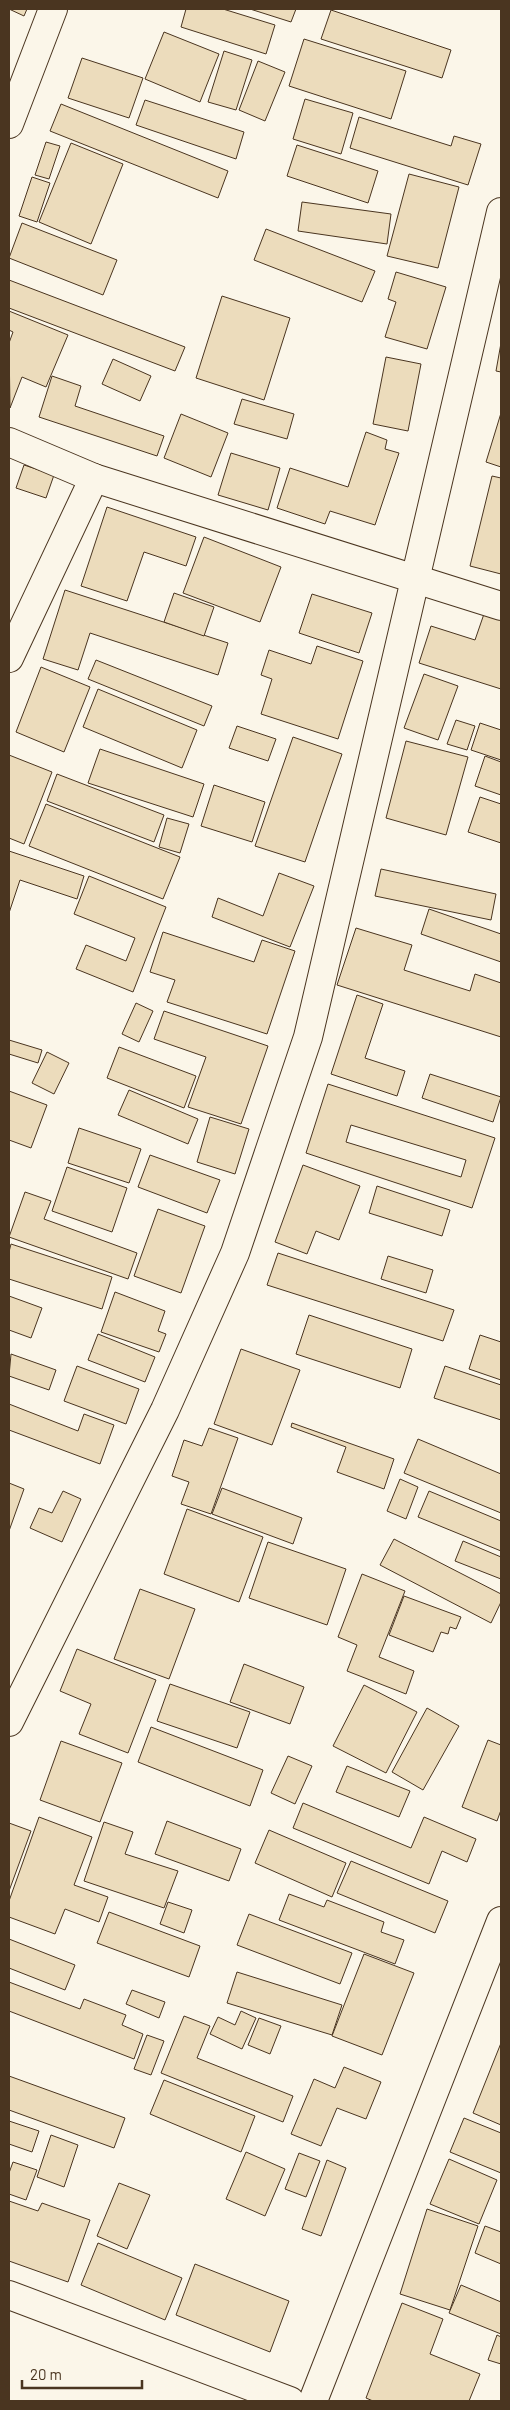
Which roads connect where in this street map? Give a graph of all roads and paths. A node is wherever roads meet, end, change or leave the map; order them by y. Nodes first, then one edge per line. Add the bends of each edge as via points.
1 (53, 9) edge
2 (9, 124) edge
3 (501, 212) edge
4 (9, 442) edge
5 (94, 478) junction
6 (415, 578) junction
7 (501, 606) edge
8 (9, 658) edge
9 (9, 1722) edge
10 (501, 1921) edge
11 (9, 2295) edge
12 (290, 2401) edge
13 (313, 2401) edge

1 - 2 main road
3 - 6 main road
4 - 5 main road
5 - 6 main road
5 - 8 main road
6 - 7 main road
6 - 9 main road via 308,1037 235,1253 165,1410
10 - 13 main road
11 - 12 main road

